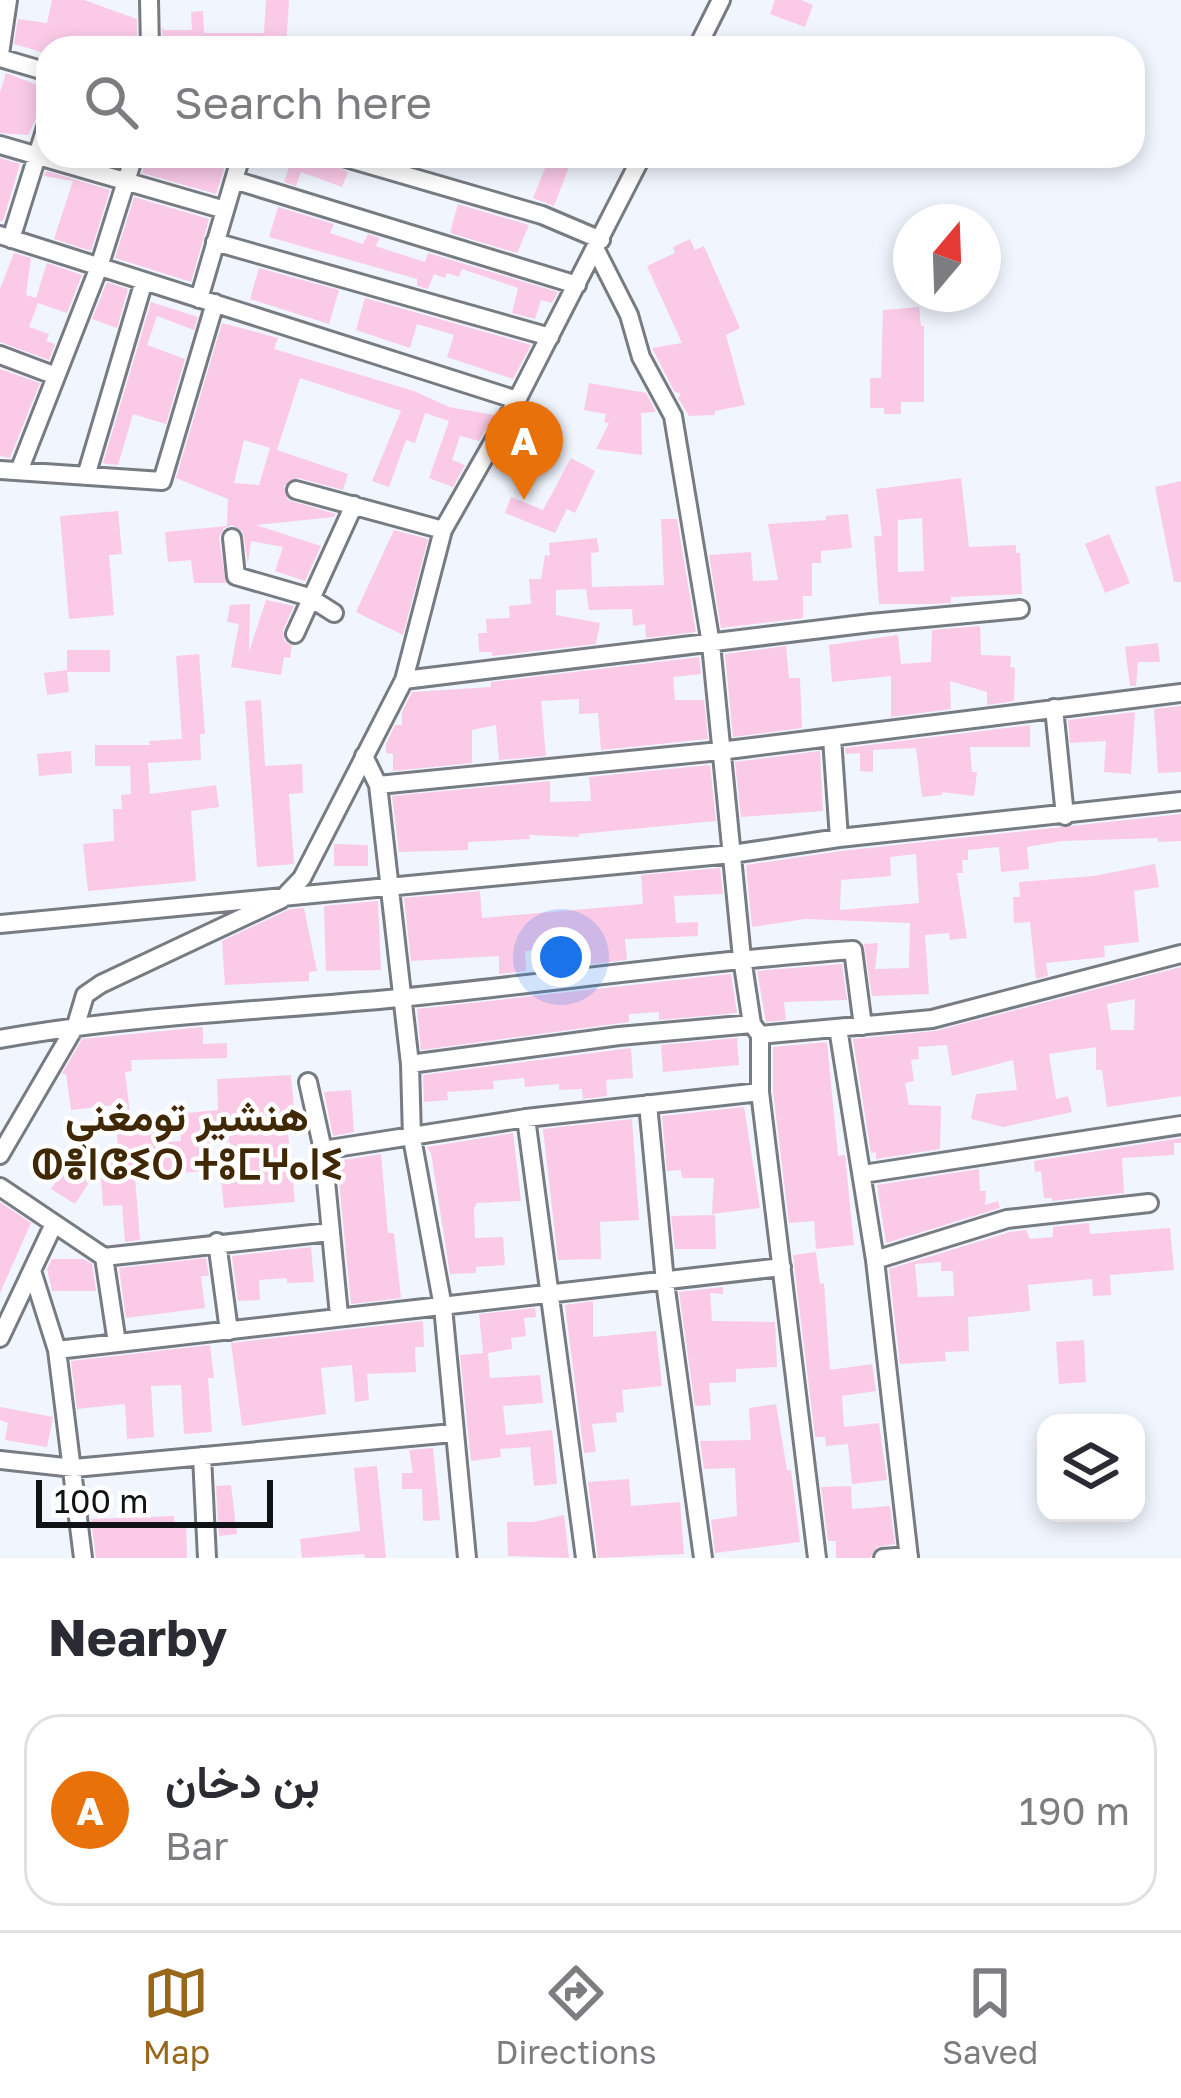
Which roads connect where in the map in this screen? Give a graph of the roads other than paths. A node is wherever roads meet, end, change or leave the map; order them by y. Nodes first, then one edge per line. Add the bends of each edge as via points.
1 (8, 0) edge
2 (149, 0) edge
3 (721, 0) edge
4 (150, 36) edge
5 (703, 36) edge
6 (0, 56) edge
7 (36, 68) edge
8 (0, 145) edge
9 (36, 156) edge
10 (36, 159) edge
11 (78, 168) edge
12 (130, 168) edge
13 (238, 168) edge
14 (380, 168) edge
15 (636, 168) edge
16 (234, 180) junction
17 (126, 182) junction
18 (225, 210) junction
19 (6, 237) edge
20 (215, 242) junction
21 (598, 245) junction
22 (99, 267) junction
23 (144, 281) junction
24 (578, 285) junction
25 (207, 301) junction
26 (550, 337) junction
27 (0, 355) edge
28 (56, 376) junction
29 (518, 400) junction
30 (9, 470) edge
31 (86, 476) junction
32 (296, 490) dead end
33 (354, 506) junction
34 (442, 530) junction
35 (232, 538) dead end
36 (309, 597) junction
37 (1020, 609) dead end
38 (334, 613) dead end
39 (295, 634) dead end
40 (711, 644) junction
41 (404, 680) junction
42 (1181, 693) edge
43 (1054, 708) junction
44 (832, 738) junction
45 (720, 752) junction
46 (364, 756) junction
47 (378, 785) junction
48 (1181, 801) edge
49 (1065, 815) junction
50 (839, 838) junction
51 (732, 854) junction
52 (391, 887) junction
53 (282, 899) junction
54 (0, 924) edge
55 (1181, 954) edge
56 (742, 958) junction
57 (400, 998) junction
58 (76, 1025) junction
59 (863, 1026) junction
60 (838, 1028) junction
61 (756, 1029) junction
62 (0, 1039) edge
63 (410, 1064) junction
64 (308, 1082) dead end
65 (760, 1092) junction
66 (648, 1104) junction
67 (526, 1118) junction
68 (1181, 1125) edge
69 (412, 1138) junction
70 (323, 1150) junction
71 (0, 1155) edge
72 (863, 1174) junction
73 (0, 1187) edge
74 (1149, 1203) dead end
75 (53, 1226) junction
76 (330, 1232) junction
77 (217, 1242) junction
78 (104, 1257) junction
79 (875, 1260) junction
80 (782, 1267) junction
81 (33, 1274) junction
82 (665, 1282) junction
83 (550, 1295) junction
84 (443, 1306) junction
85 (338, 1315) junction
86 (229, 1331) junction
87 (0, 1337) edge
88 (116, 1343) junction
89 (57, 1350) junction
90 (453, 1432) junction
91 (202, 1456) junction
92 (0, 1460) edge
93 (74, 1468) junction
94 (909, 1557) edge
95 (83, 1558) edge
96 (207, 1558) edge
97 (467, 1558) edge
98 (585, 1558) edge
99 (703, 1558) edge
100 (817, 1558) edge
101 (883, 1558) edge

1 - 6 street
2 - 4 street
3 - 5 street
6 - 7 street
8 - 9 street
10 - 19 street
11 - 17 street
12 - 17 street
13 - 16 street
14 - 21 street via 542,215
15 - 21 street
16 - 18 street
16 - 24 street
17 - 18 street
17 - 22 street
18 - 20 street
19 - 22 street
20 - 25 street
20 - 26 street
21 - 24 street
21 - 40 street via 673,416
22 - 23 street
22 - 28 street
23 - 25 street
23 - 31 street
24 - 26 street
25 - 29 street
25 - 31 street via 162,482
26 - 29 street
27 - 28 street
28 - 30 street
29 - 34 street
30 - 31 street
32 - 33 street
33 - 34 street
33 - 36 street
34 - 41 street
35 - 36 street via 236,576
36 - 38 street
36 - 39 street
37 - 40 street
40 - 41 street
40 - 45 street
41 - 46 street
42 - 43 street
43 - 44 street
43 - 49 street
44 - 45 street
44 - 50 street
45 - 47 street
45 - 51 street
46 - 47 street
46 - 53 street via 302,878
47 - 52 street
48 - 49 street
49 - 50 street
50 - 51 street
51 - 52 street
51 - 56 street
52 - 53 street
52 - 57 street
53 - 54 street
53 - 58 street via 101,984 86,995
55 - 59 street via 932,1019
56 - 57 street
56 - 59 street via 853,950
56 - 61 street
57 - 58 street
57 - 63 street
58 - 62 street
58 - 71 street
59 - 60 street
60 - 61 street
60 - 72 street
61 - 63 street via 620,1036
61 - 65 street
63 - 69 street
64 - 70 street
65 - 66 street
65 - 80 street
66 - 67 street
66 - 82 street
67 - 69 street
67 - 83 street
68 - 72 street
69 - 70 street
69 - 84 street
70 - 76 street
72 - 79 street
73 - 75 street
74 - 79 street via 1006,1219
75 - 78 street
75 - 81 street
76 - 77 street
76 - 85 street
77 - 78 street
77 - 86 street
78 - 88 street
79 - 94 street
80 - 82 street
80 - 100 street
81 - 87 street
81 - 89 street
82 - 83 street
82 - 99 street
83 - 84 street
83 - 98 street
84 - 85 street
84 - 90 street
85 - 86 street
86 - 88 street
88 - 89 street
89 - 93 street
90 - 91 street
90 - 97 street
91 - 93 street
91 - 96 street
92 - 93 street
93 - 95 street
94 - 101 street

